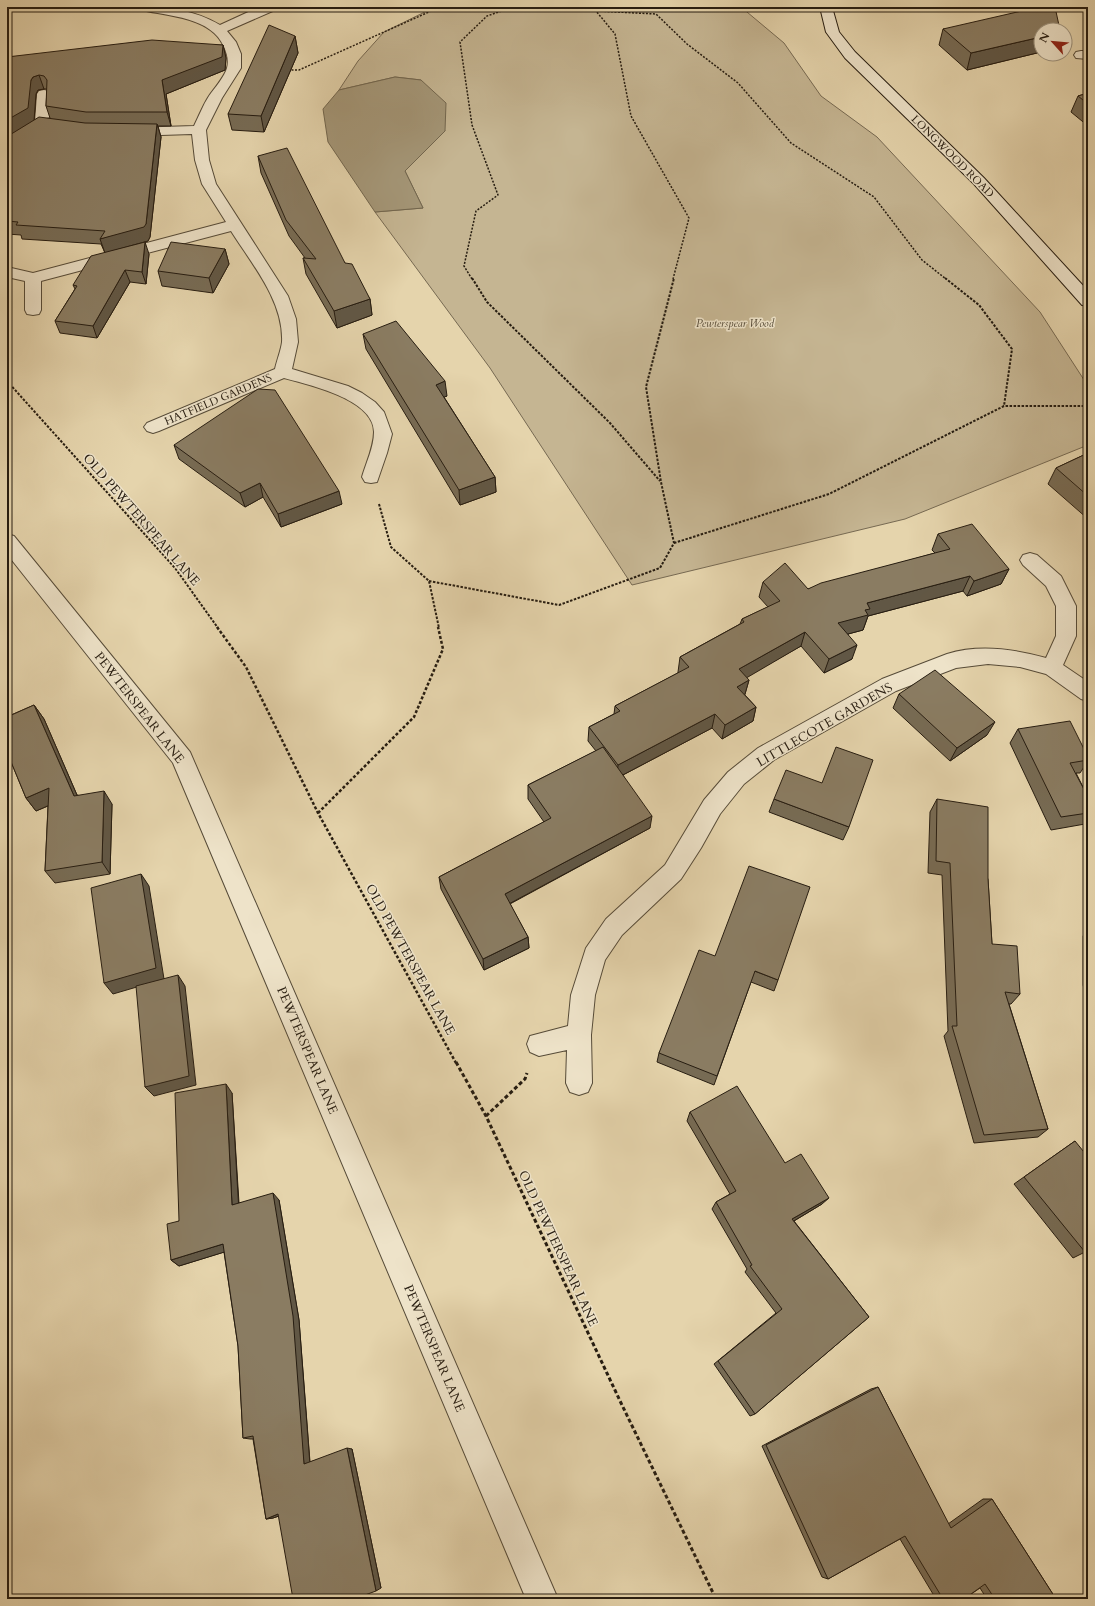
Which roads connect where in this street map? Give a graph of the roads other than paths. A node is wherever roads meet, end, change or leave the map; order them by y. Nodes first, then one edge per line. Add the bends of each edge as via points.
1 (146, 7) edge
2 (270, 7) edge
3 (826, 7) edge
4 (219, 30) junction
5 (44, 94) edge
6 (199, 130) junction
7 (113, 132) edge
8 (14, 142) edge
9 (234, 225) junction
10 (7, 272) edge
11 (33, 278) junction
12 (1088, 301) edge
13 (34, 310) dead end
14 (283, 372) junction
15 (153, 427) dead end
16 (371, 477) road end
17 (7, 541) edge
18 (1030, 560) dead end
19 (1052, 668) junction
20 (1088, 693) edge
21 (579, 1036) junction
22 (539, 1044) road end
23 (579, 1082) dead end
24 (542, 1599) edge

1 - 4 street via 190,16
2 - 4 street
3 - 12 street, LONGWOOD ROAD via 833,32 850,55 979,181
4 - 6 street via 229,42 234,54 234,68
5 - 8 street via 49,125
6 - 7 street
6 - 9 street, HATFIELD GARDENS via 202,160 209,184
9 - 11 street
9 - 14 street, HATFIELD GARDENS via 280,296 288,319 290,342
10 - 11 street
11 - 13 street
14 - 15 street, HATFIELD GARDENS
14 - 16 street, HATFIELD GARDENS via 355,395 376,412 384,431
17 - 24 street, PEWTERSPEAR LANE via 182,758
18 - 19 street via 1054,581 1066,606 1066,636
19 - 20 street, LITTLECOTE GARDENS
19 - 21 street, LITTLECOTE GARDENS via 1020,659 988,656 954,660 889,685 760,758 736,778 712,807 673,872 614,927 594,956 583,995
21 - 22 street
21 - 23 street, LITTLECOTE GARDENS

